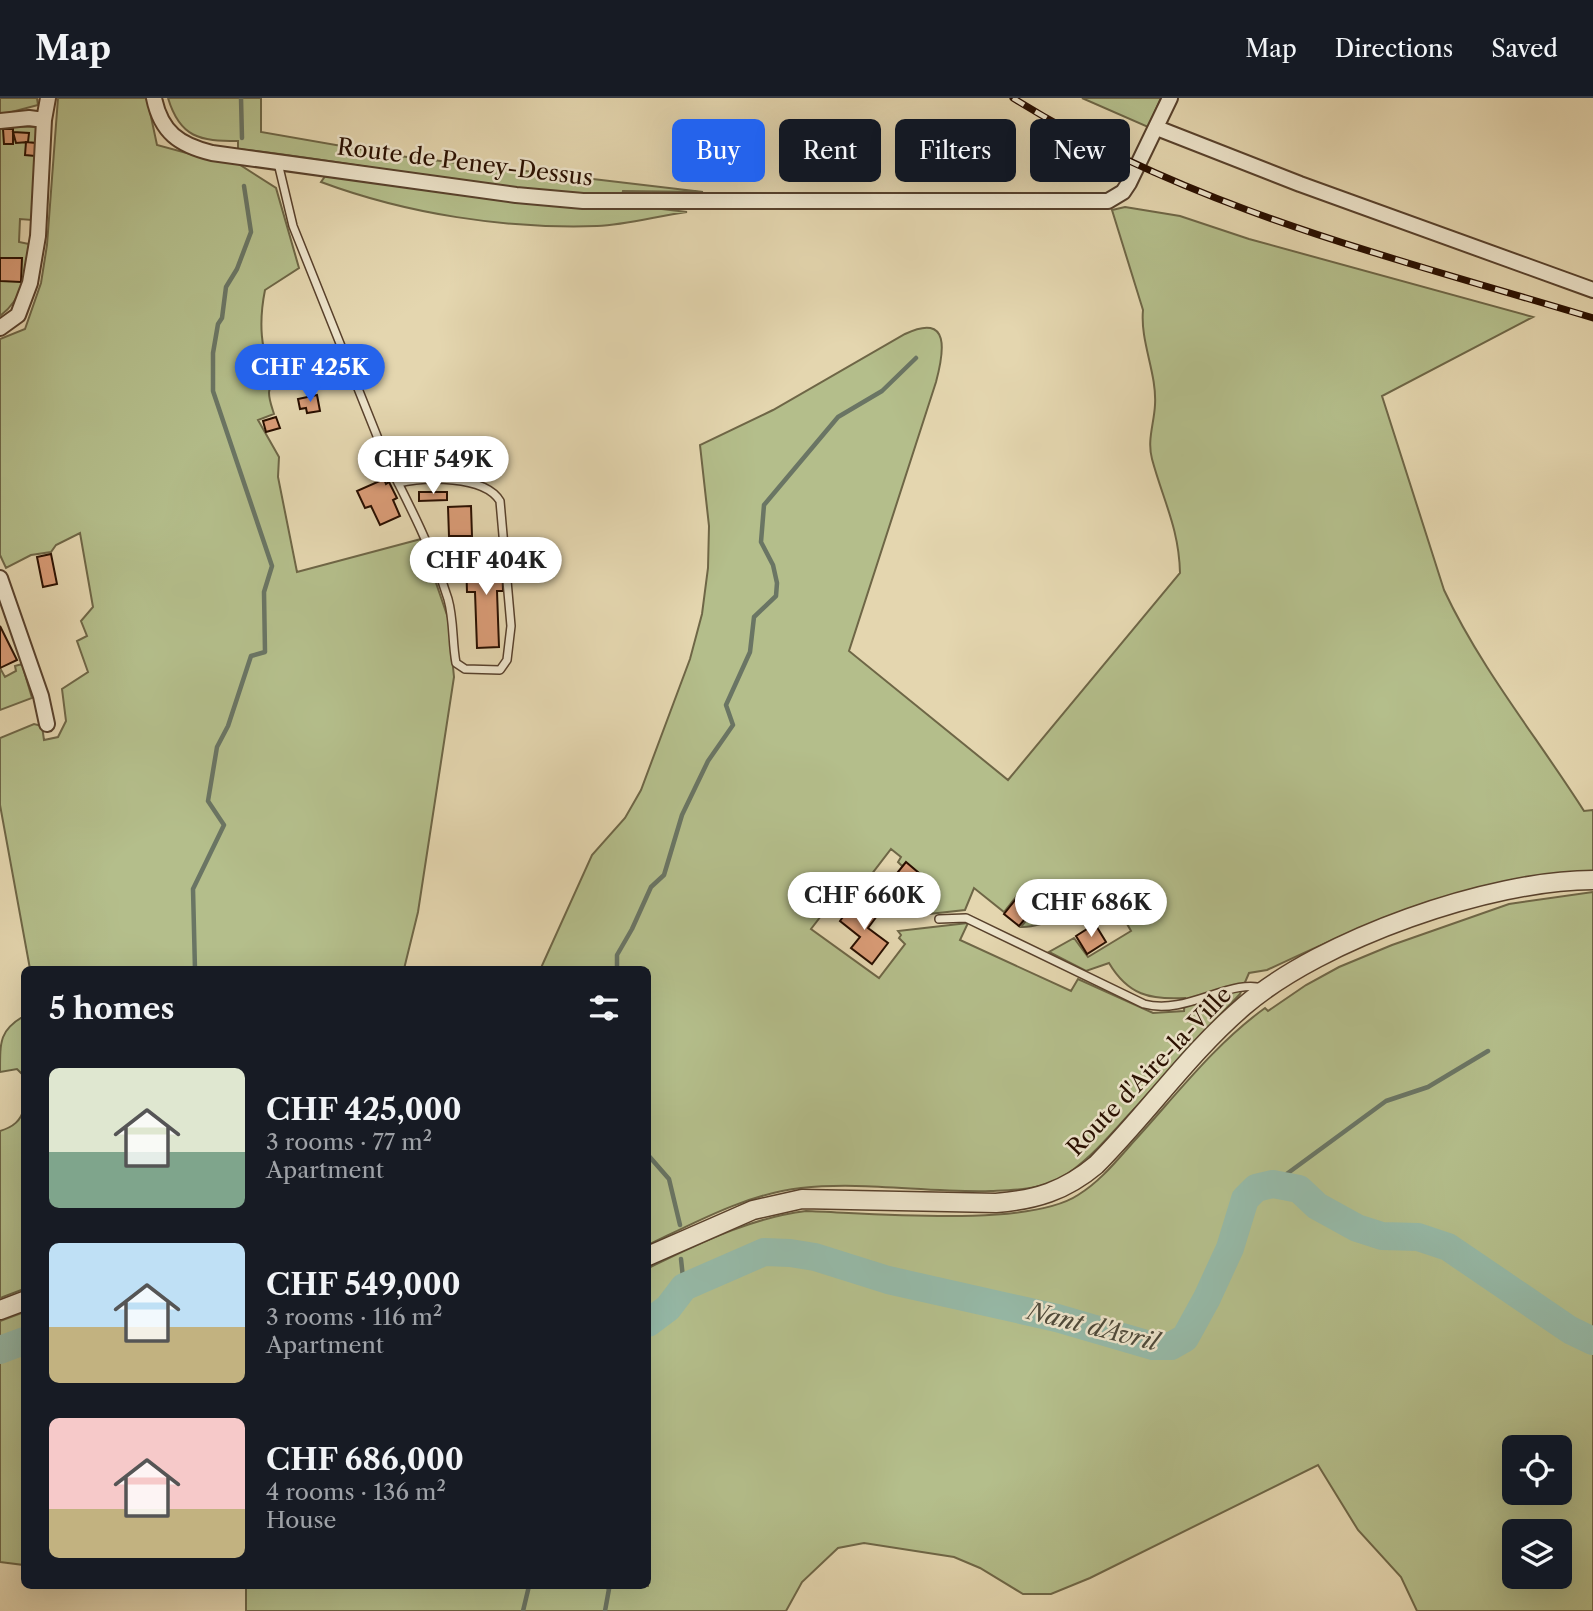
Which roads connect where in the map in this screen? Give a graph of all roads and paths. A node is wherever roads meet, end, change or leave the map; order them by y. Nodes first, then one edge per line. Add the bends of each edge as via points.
1 (48, 98) edge
2 (154, 98) edge
3 (1170, 98) edge
4 (44, 120) junction
5 (0, 121) edge
6 (1157, 128) junction
7 (278, 163) junction
8 (1593, 290) edge
9 (0, 328) edge
10 (398, 482) junction
11 (0, 578) edge
12 (47, 724) dead end
13 (1593, 880) edge
14 (939, 919) dead end
15 (1266, 989) junction
16 (651, 1255) edge
17 (21, 1302) edge
18 (0, 1310) edge

1 - 4 street
2 - 7 street, Route de Peney-Dessus via 165,128 186,145
3 - 6 street
4 - 5 street
4 - 9 street via 38,236 30,283 18,316
6 - 7 street, Route de Peney-Dessus via 1123,192 1108,201 583,201
6 - 8 street
7 - 10 lane via 293,226
10 - 10 lane via 448,600 456,663 465,669 499,670 507,660 511,626 500,502 493,492 460,482 422,478
11 - 12 street
13 - 15 street, Route d'Aire-la-Ville via 1525,887 1444,908 1356,941
14 - 15 lane via 967,918 1156,1007 1182,1005 1253,984
15 - 16 street, Route d'Aire-la-Ville via 1220,1030 1096,1165 1050,1194 996,1203 802,1199 752,1210
17 - 18 street

